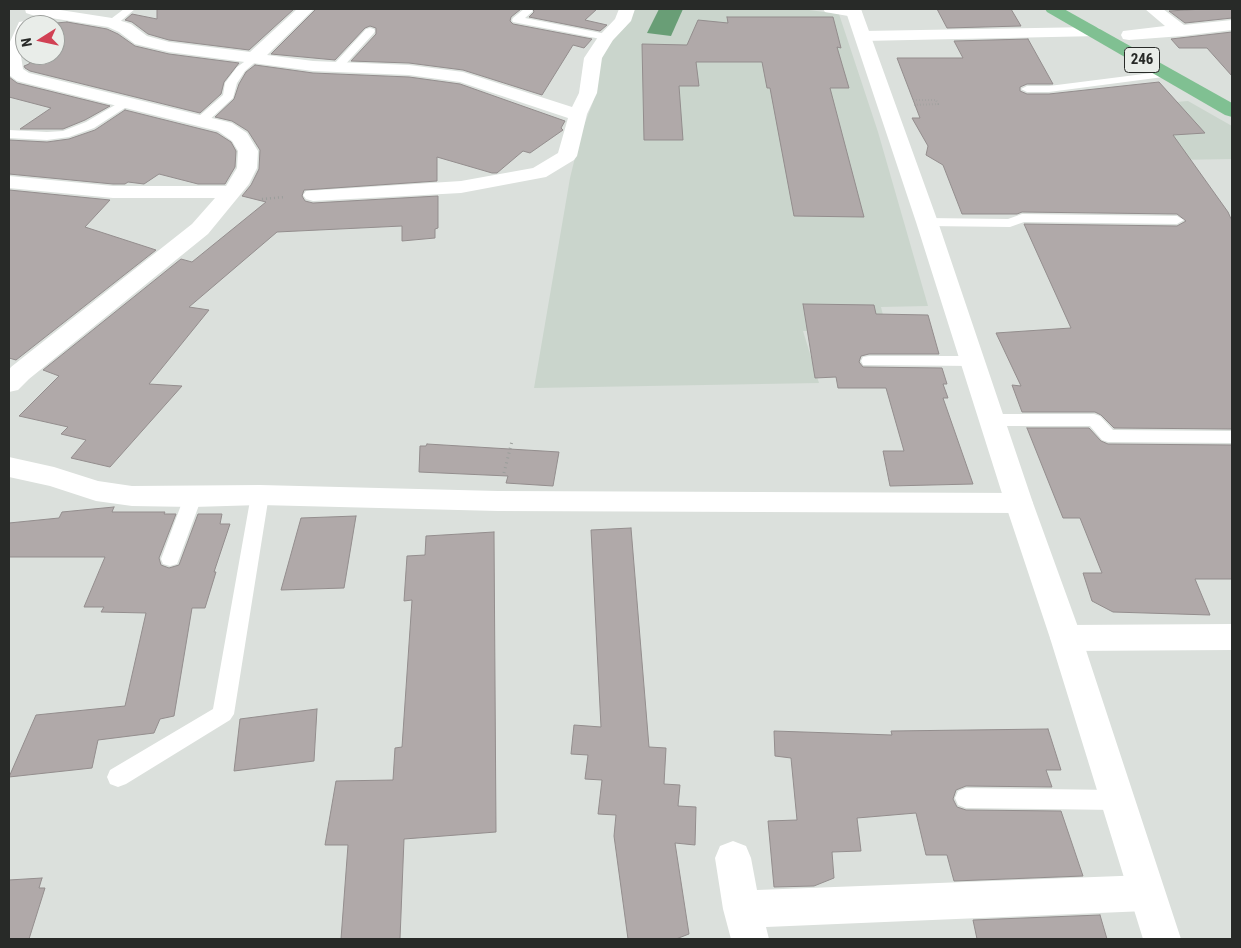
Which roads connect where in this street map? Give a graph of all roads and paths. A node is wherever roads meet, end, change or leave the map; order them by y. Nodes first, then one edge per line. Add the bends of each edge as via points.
1 (130, 9) edge
2 (306, 9) edge
3 (627, 9) edge
4 (1053, 9) edge
5 (1082, 9) edge
6 (1153, 9) edge
7 (528, 12) dead end
8 (850, 16) edge
9 (65, 20) edge
10 (112, 23) junction
11 (1232, 25) edge
12 (370, 31) dead end
13 (1182, 31) junction
14 (1093, 32) junction
15 (1129, 35) junction
16 (606, 38) junction
17 (15, 49) edge
18 (254, 58) junction
19 (338, 66) junction
20 (11, 72) edge
21 (1167, 74) junction
22 (1027, 89) dead end
23 (1049, 89) junction
24 (1232, 92) edge
25 (1058, 98) dead end
26 (910, 100) dead end
27 (127, 102) junction
28 (912, 105) dead end
29 (1232, 111) edge
30 (578, 114) junction
31 (202, 120) junction
32 (9, 134) edge
33 (9, 182) edge
34 (314, 195) joint
35 (230, 197) junction
36 (1177, 220) dead end
37 (927, 222) junction
38 (973, 360) junction
39 (869, 361) dead end
40 (9, 384) edge
41 (993, 420) junction
42 (1232, 436) edge
43 (9, 467) edge
44 (260, 495) junction
45 (193, 497) junction
46 (1019, 503) junction
47 (170, 559) dead end
48 (1232, 637) edge
49 (1066, 638) junction
50 (118, 777) dead end
51 (966, 798) dead end
52 (1116, 800) junction
53 (733, 858) dead end
54 (1146, 894) junction
55 (746, 924) edge
56 (1162, 939) edge

1 - 10 lane
2 - 18 street
3 - 16 street via 623,22
4 - 14 highway, 246
5 - 15 highway, 246
6 - 13 street
7 - 16 lane via 517,20
8 - 14 street
8 - 37 street
9 - 10 street
10 - 18 street via 141,40 169,47
11 - 13 street
12 - 19 lane
13 - 15 street
14 - 21 highway, 246
15 - 24 highway, 246
16 - 30 street via 593,58 588,93
17 - 20 street
18 - 19 street
18 - 31 lane via 231,83 229,96
19 - 30 street via 463,77
20 - 27 street
21 - 23 lane
21 - 29 highway, 246
22 - 23 lane
23 - 25 lane
26 - 28 path via 936,100 938,104
27 - 31 street
27 - 32 lane via 90,125 65,134
30 - 34 street via 567,156 539,173 462,187
31 - 35 street via 225,126 240,137 248,152 247,168
33 - 35 street via 113,192
34 - 35 path
35 - 40 street via 200,229
36 - 37 lane via 1022,218 1010,223
37 - 38 street
38 - 39 lane
38 - 41 street
41 - 42 lane via 1094,420 1108,436
41 - 46 street
43 - 45 street via 96,491 132,496
44 - 45 street
44 - 46 street via 498,501
44 - 50 lane via 223,714
45 - 47 lane
46 - 49 street
48 - 49 street
49 - 52 street
51 - 52 lane
52 - 54 street
53 - 55 street
54 - 55 street
54 - 56 street

